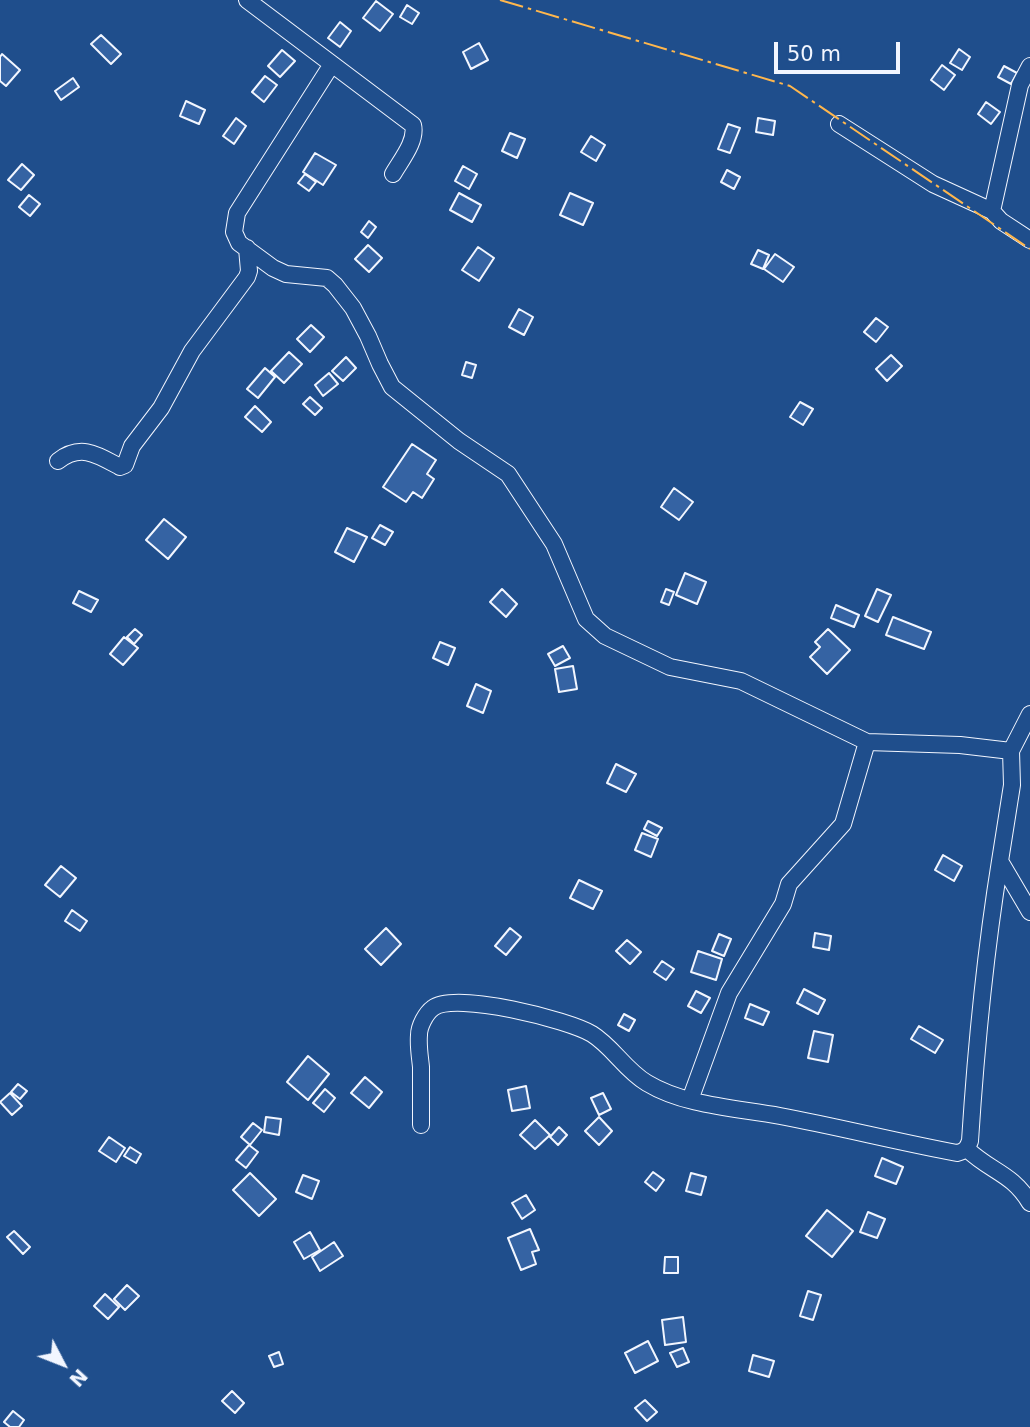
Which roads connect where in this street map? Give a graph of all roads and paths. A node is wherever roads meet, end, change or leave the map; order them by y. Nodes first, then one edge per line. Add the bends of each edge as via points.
1 (247, 0) edge
2 (332, 64) junction
3 (1030, 66) edge
4 (839, 124) dead end
5 (393, 174) dead end
6 (992, 211) junction
7 (1030, 240) edge
8 (247, 248) junction
9 (58, 461) dead end
10 (1030, 714) edge
11 (867, 742) junction
12 (1011, 751) junction
13 (1000, 861) junction
14 (1030, 912) edge
15 (690, 1100) junction
16 (421, 1125) dead end
17 (967, 1149) junction
18 (1030, 1203) edge

1 - 2 street
2 - 5 street via 413,125 412,139
2 - 8 street via 237,213 234,232
3 - 6 street via 1020,85
4 - 6 street via 933,184
6 - 7 street
8 - 9 street via 247,277 192,351 162,408 132,446 125,465 120,467 91,451 75,451
8 - 11 street via 286,274 317,275 335,285 358,317 392,387 515,481 554,544 586,619 605,636 670,667 741,681
10 - 12 street
11 - 12 street
11 - 15 street via 843,824 789,884 783,904 729,993
12 - 13 street via 1012,785
13 - 14 street
13 - 17 street
15 - 16 street via 648,1084 604,1042 564,1022 465,1002 446,1003 433,1007 418,1034
15 - 17 street via 957,1153
17 - 18 street via 1007,1176

